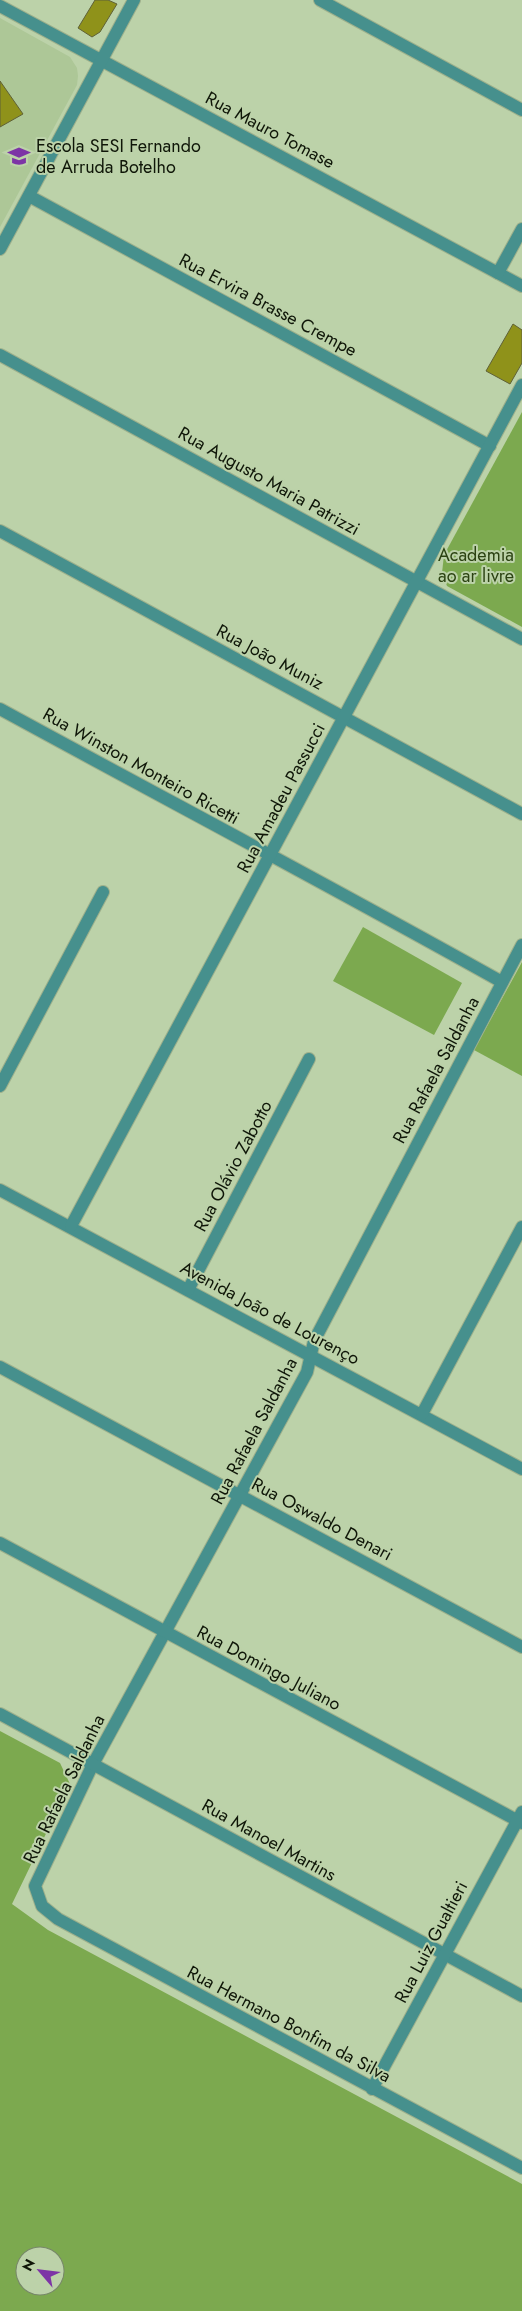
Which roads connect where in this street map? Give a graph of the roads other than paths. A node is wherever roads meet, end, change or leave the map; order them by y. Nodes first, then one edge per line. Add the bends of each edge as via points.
1 (134, 0) edge
2 (320, 0) edge
3 (0, 6) edge
4 (102, 60) junction
5 (522, 110) edge
6 (29, 196) junction
7 (522, 229) edge
8 (0, 249) edge
9 (498, 273) junction
10 (522, 286) edge
11 (0, 354) edge
12 (522, 385) edge
13 (490, 446) junction
14 (0, 531) edge
15 (417, 582) junction
16 (522, 639) edge
17 (0, 709) edge
18 (343, 716) junction
19 (522, 814) edge
20 (270, 856) junction
21 (103, 892) dead end
22 (522, 945) edge
23 (502, 982) junction
24 (309, 1059) dead end
25 (0, 1086) edge
26 (0, 1190) edge
27 (71, 1226) junction
28 (522, 1227) edge
29 (188, 1290) junction
30 (312, 1356) junction
31 (0, 1367) edge
32 (422, 1414) junction
33 (522, 1468) edge
34 (240, 1495) junction
35 (0, 1543) edge
36 (166, 1632) junction
37 (522, 1647) edge
38 (0, 1714) edge
39 (93, 1764) junction
40 (520, 1819) edge
41 (42, 1906) joint
42 (444, 1955) junction
43 (522, 1996) edge
44 (372, 2089) junction
45 (522, 2168) edge

1 - 4 street
2 - 5 street
3 - 4 street, Rua Mauro Tomase
4 - 6 street
4 - 9 street, Rua Mauro Tomase
6 - 8 street
6 - 13 street, Rua Ervira Brasse Crempe
7 - 9 street
9 - 10 street, Rua Mauro Tomase
11 - 15 street, Rua Augusto Maria Patrizzi
12 - 13 street, Rua Amadeu Passucci
13 - 15 street, Rua Amadeu Passucci
14 - 18 street, Rua João Muniz
15 - 16 street, Rua Augusto Maria Patrizzi
15 - 18 street, Rua Amadeu Passucci
17 - 20 street, Rua Winston Monteiro Ricetti
18 - 19 street, Rua João Muniz
18 - 20 street, Rua Amadeu Passucci
20 - 23 street, Rua Winston Monteiro Ricetti via 372,908
20 - 27 street, Rua Amadeu Passucci
21 - 25 street
22 - 23 street, Rua Rafaela Saldanha
23 - 30 street, Rua Rafaela Saldanha via 314,1341
24 - 29 street, Rua Olávio Zabotto
26 - 27 street, Avenida João de Lourenço
27 - 29 street, Avenida João de Lourenço
28 - 32 street
29 - 30 street, Avenida João de Lourenço
30 - 32 street, Avenida João de Lourenço
30 - 34 street, Rua Rafaela Saldanha via 307,1372
31 - 34 street, Rua Oswaldo Denari
32 - 33 street, Avenida João de Lourenço
34 - 36 street, Rua Rafaela Saldanha
34 - 37 street, Rua Oswaldo Denari
35 - 36 street, Rua Domingo Juliano
36 - 39 street, Rua Rafaela Saldanha
36 - 40 street, Rua Domingo Juliano
38 - 39 street, Rua Manoel Martins
39 - 41 street, Rua Rafaela Saldanha via 35,1886
39 - 42 street, Rua Manoel Martins
40 - 42 street, Rua Luiz Gualtieri
41 - 44 street, Rua Hermano Bonfim da Silva via 58,1919
42 - 43 street, Rua Manoel Martins
42 - 44 street, Rua Luiz Gualtieri
44 - 45 street, Rua Hermano Bonfim da Silva

